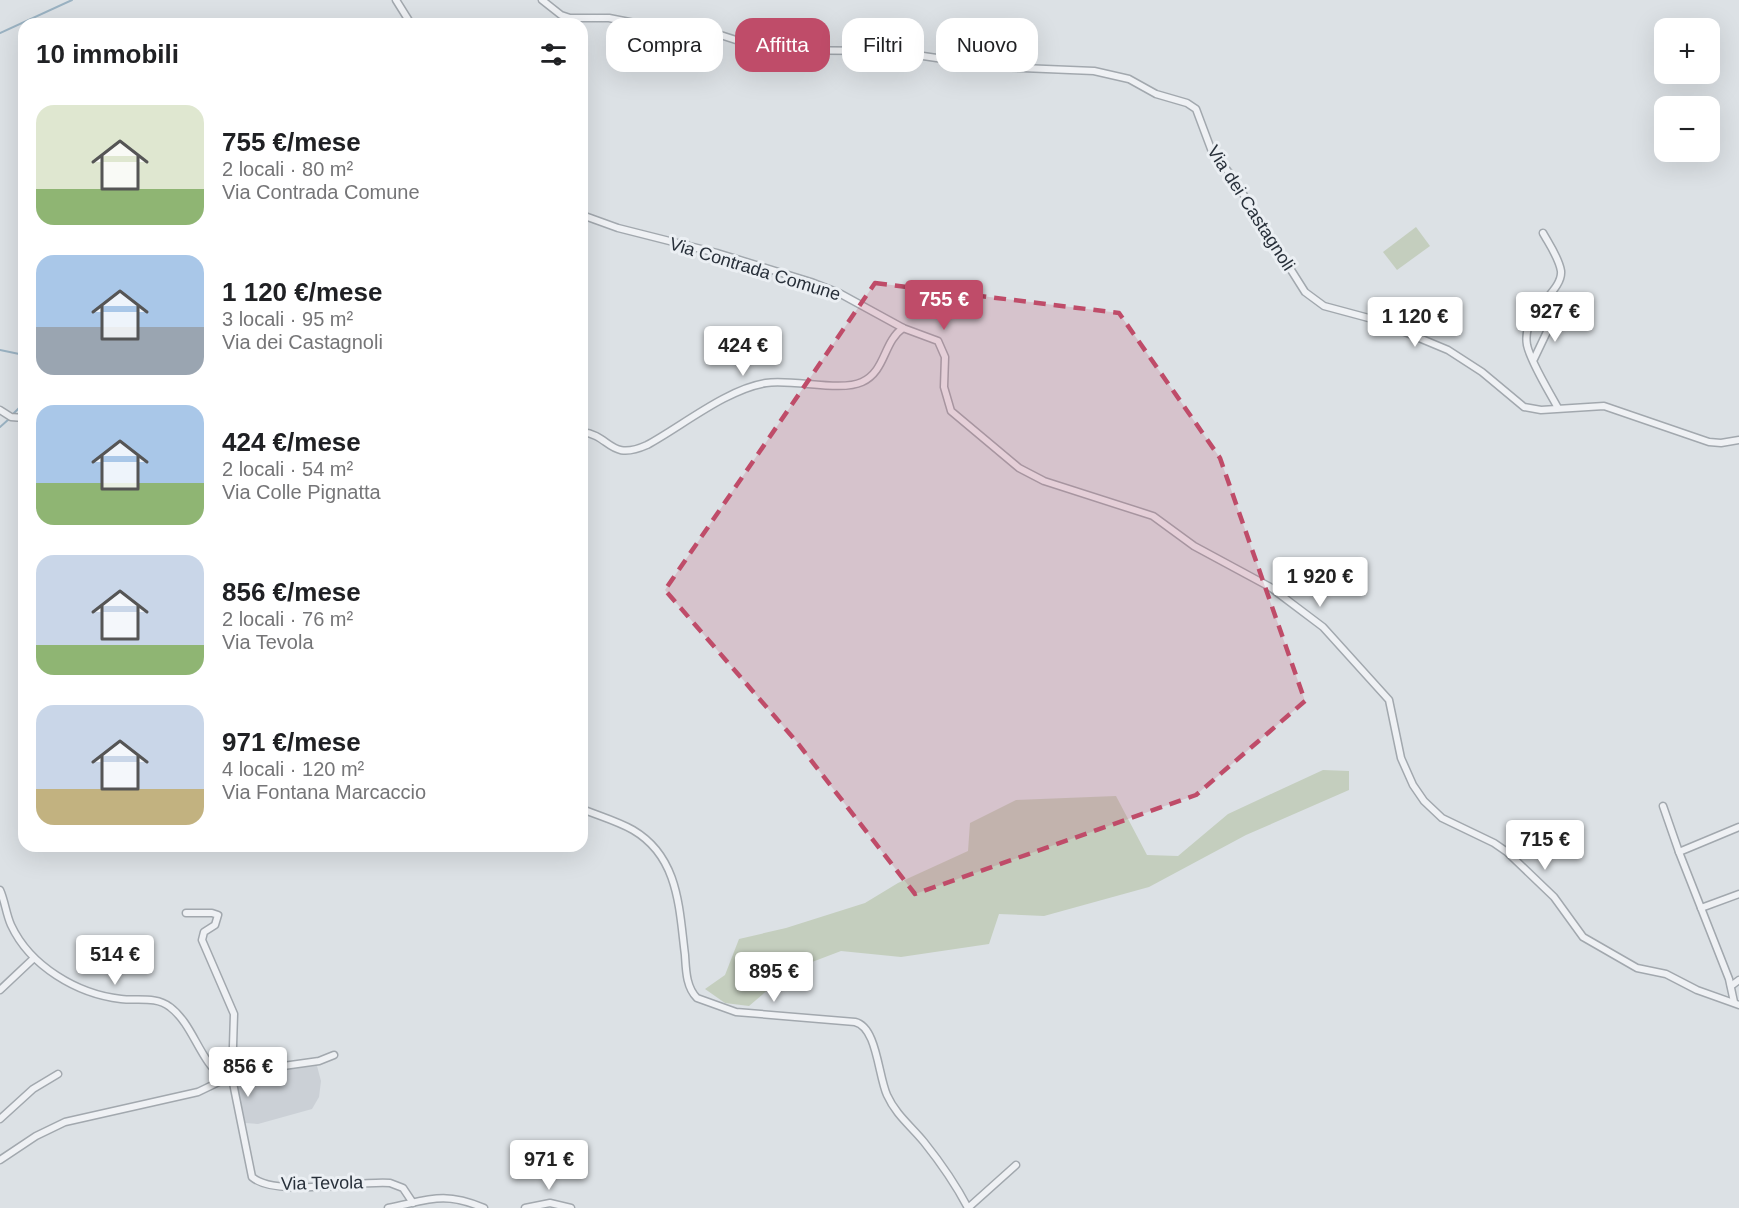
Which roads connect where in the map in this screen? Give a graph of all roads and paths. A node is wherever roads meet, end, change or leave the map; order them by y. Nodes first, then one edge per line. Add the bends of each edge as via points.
1 (396, 0) edge
2 (542, 0) edge
3 (407, 18) edge
4 (588, 217) edge
5 (1543, 233) dead end
6 (1554, 317) dead end
7 (903, 328) junction
8 (1534, 359) junction
9 (1558, 408) junction
10 (0, 410) edge
11 (18, 418) edge
12 (588, 434) edge
13 (1739, 440) edge
14 (1664, 806) dead end
15 (588, 812) edge
16 (1739, 827) edge
17 (1679, 852) junction
18 (0, 890) edge
19 (1739, 894) edge
20 (1701, 908) junction
21 (186, 913) dead end
22 (34, 958) junction
23 (1739, 980) edge
24 (1731, 986) junction
25 (0, 990) edge
26 (1736, 1004) edge
27 (334, 1055) dead end
28 (58, 1074) dead end
29 (229, 1079) junction
30 (0, 1119) edge
31 (0, 1160) edge
32 (1016, 1165) dead end
33 (412, 1203) junction
34 (388, 1208) edge
35 (484, 1208) edge
36 (525, 1208) edge
37 (571, 1208) edge
38 (968, 1208) edge

1 - 3 street
2 - 9 street, Via dei Castagnoli via 570,18 609,18 655,27 705,30 767,50 897,52 1002,68 1100,71 1129,79 1152,93 1196,109 1211,149 1312,299 1448,350 1524,407
4 - 7 street, Via Contrada Comune via 811,282
5 - 8 street via 1561,275 1533,315 1527,343
6 - 8 street
7 - 12 street via 892,338 875,373 859,383 777,382 753,386 630,451 614,449
7 - 26 street, Via Contrada Comune via 941,343 946,360 945,392 951,411 1023,471 1153,516 1194,546 1258,579 1316,621 1389,700 1401,758 1424,801 1440,816 1507,852 1554,897 1583,937 1637,968 1664,974
8 - 9 street
9 - 13 street, Via dei Castagnoli via 1600,406 1704,440
10 - 11 street
14 - 17 street
15 - 38 street via 634,831 656,849 669,868 678,899 688,980 697,998 736,1012 855,1022 866,1027 892,1105 935,1157
16 - 17 street
17 - 20 street
18 - 22 street, Via Tevola via 12,926
19 - 20 street
20 - 24 street
21 - 29 street, Via Tevola via 218,915 216,925 204,932 202,938 234,1014
22 - 25 street
22 - 29 street, Via Tevola via 63,979 96,993 167,1005 179,1015 217,1072
23 - 24 street
24 - 26 street
27 - 29 street
28 - 30 street via 33,1089
29 - 31 street via 198,1092 60,1124
29 - 33 street, Via Tevola via 254,1178 273,1184 306,1186 390,1183 404,1188
32 - 38 street
33 - 34 street
33 - 35 street via 448,1197
36 - 37 street via 553,1203

